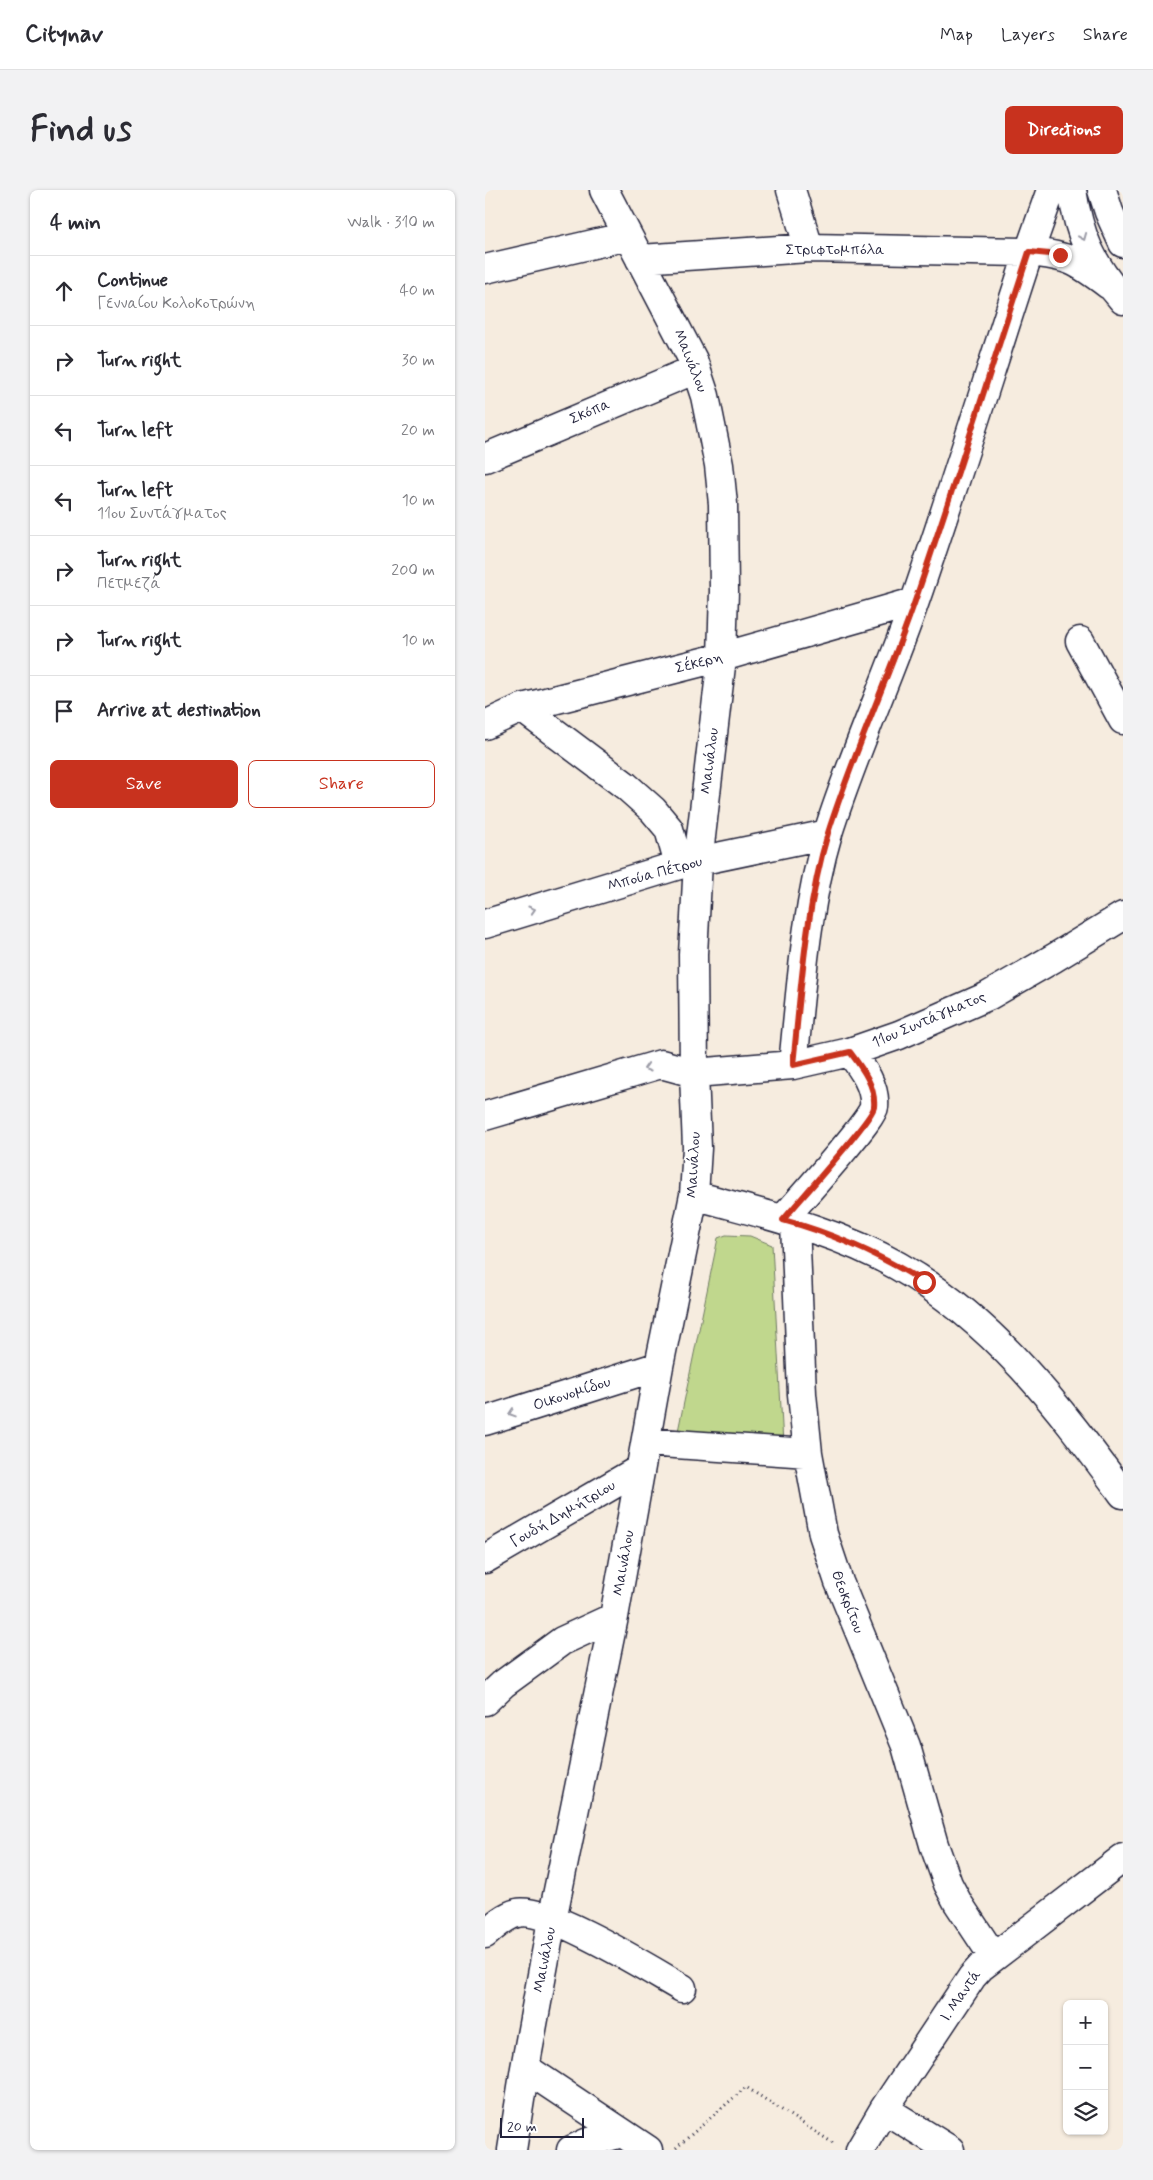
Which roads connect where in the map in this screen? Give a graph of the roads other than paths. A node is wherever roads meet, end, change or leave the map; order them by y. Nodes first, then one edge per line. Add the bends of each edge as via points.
1 (603, 190) edge
2 (791, 190) edge
3 (1051, 190) edge
4 (1072, 190) edge
5 (1102, 190) edge
6 (1123, 243) edge
7 (634, 248) junction
8 (809, 248) junction
9 (1029, 252) junction
10 (485, 269) edge
11 (1116, 293) edge
12 (696, 369) junction
13 (485, 458) edge
14 (915, 602) junction
15 (1080, 641) dead end
16 (722, 657) junction
17 (523, 708) junction
18 (1123, 720) edge
19 (485, 725) edge
20 (828, 834) junction
21 (688, 863) junction
22 (1123, 916) edge
23 (485, 924) edge
24 (850, 1052) junction
25 (793, 1065) junction
26 (693, 1074) junction
27 (485, 1116) edge
28 (694, 1195) junction
29 (789, 1221) junction
30 (659, 1366) junction
31 (485, 1422) edge
32 (646, 1442) junction
33 (808, 1452) junction
34 (640, 1469) junction
35 (1123, 1494) edge
36 (485, 1559) edge
37 (614, 1617) junction
38 (485, 1701) edge
39 (1123, 1858) edge
40 (553, 1920) junction
41 (485, 1934) edge
42 (993, 1956) junction
43 (682, 1988) dead end
44 (525, 2068) junction
45 (884, 2108) junction
46 (622, 2133) junction
47 (849, 2148) edge
48 (512, 2150) edge
49 (571, 2150) edge
50 (648, 2150) edge
51 (950, 2150) edge

1 - 7 street, Μαινάλου
2 - 8 street
3 - 9 street
4 -> 11 street via 1077,222 1089,251
5 - 6 street
7 - 8 street, Στριφτομπόλα
7 - 10 street, Στριφτομπόλα
7 - 12 street, Μαινάλου
8 - 9 street, Στριφτομπόλα
9 - 11 street, Στριφτομπόλα via 1060,255 1081,264
9 - 14 street
12 - 13 street, Σκόπα
12 - 16 street, Μαινάλου via 713,431 723,504
14 - 16 street, Σέκερη
14 - 20 street
15 - 18 street
16 - 17 street, Σέκερη
16 - 21 street, Μαινάλου
17 - 19 street, Σέκερη
17 - 21 street via 653,810 669,829
20 - 21 street, Μπούα Πέτρου
20 - 25 street via 803,964
23 -> 21 street, Μπούα Πέτρου
21 - 26 street, Μαινάλου via 693,954
22 - 24 street, 11ου Συντάγματος via 988,996 916,1028
24 - 25 street, 11ου Συντάγματος
24 - 29 street via 871,1086 874,1109
25 - 26 street, 11ου Συντάγματος
26 -> 27 street, 11ου Συντάγματος via 661,1064
26 - 28 street, Μαινάλου via 697,1148
28 - 29 street
28 - 30 street, Μαινάλου
29 - 33 street, Θεοκρίτου
29 - 35 street via 897,1265 969,1314 1036,1381
30 -> 31 street, Οικονομίδου
30 - 32 street, Μαινάλου
32 - 33 street
32 - 34 street, Μαινάλου
33 - 42 street, Θεοκρίτου via 823,1534 905,1746 934,1845 958,1903
34 - 36 street, Γουδή Δημήτριου
34 - 37 street, Μαινάλου
37 - 38 street via 562,1642 503,1684
37 - 40 street, Μαινάλου
39 - 42 street, Ι. Μαντά
40 - 41 street via 516,1913
40 - 43 street via 614,1949
40 - 44 street, Μαινάλου
42 - 45 street, Ι. Μαντά via 972,1978
44 - 46 street
44 - 48 street, Μαινάλου
45 - 47 street, Ι. Μαντά
45 - 51 street
46 - 49 street
46 - 50 street

